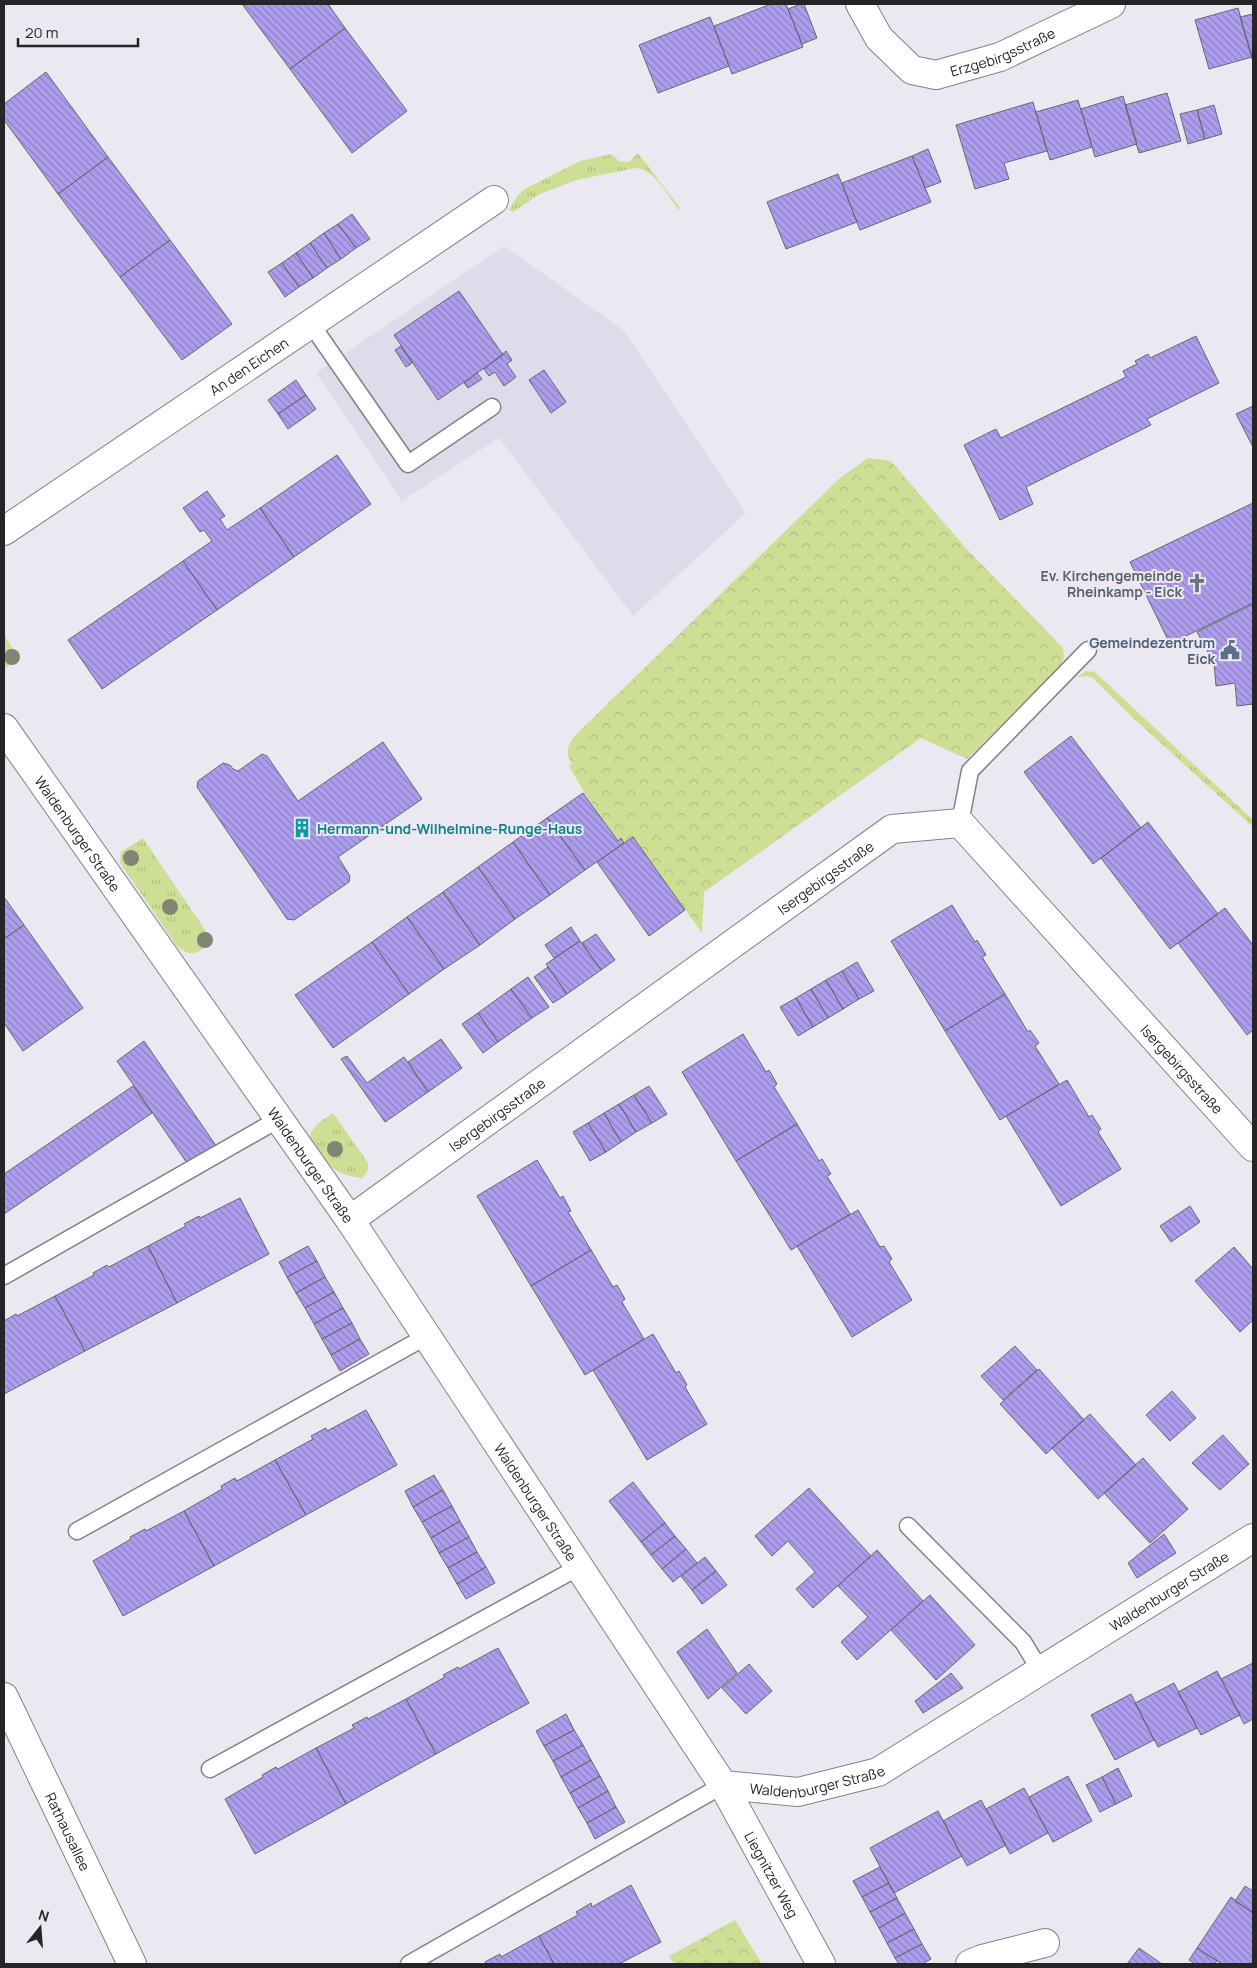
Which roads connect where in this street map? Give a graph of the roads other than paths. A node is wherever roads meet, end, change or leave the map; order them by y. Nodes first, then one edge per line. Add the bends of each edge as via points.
1 (860, 4) edge
2 (1111, 4) edge
3 (494, 200) dead end
4 (311, 324) junction
5 (492, 407) dead end
6 (4, 531) edge
7 (1088, 650) dead end
8 (4, 728) edge
9 (960, 823) junction
10 (279, 1119) junction
11 (1253, 1147) edge
12 (350, 1220) junction
13 (4, 1276) edge
14 (427, 1336) junction
15 (908, 1526) dead end
16 (77, 1531) dead end
17 (1253, 1538) edge
18 (579, 1568) junction
19 (1040, 1670) junction
20 (4, 1697) edge
21 (210, 1769) dead end
22 (723, 1785) junction
23 (1044, 1943) dead end
24 (132, 1964) edge
25 (409, 1964) edge
26 (821, 1964) edge
27 (970, 1964) edge

1 - 2 street, Erzgebirgsstraße via 879,38 912,70 936,75 1000,57
3 - 4 street, An den Eichen
4 - 5 lane via 408,464
4 - 6 street, An den Eichen
7 - 9 lane via 970,771
8 - 10 street, Waldenburger Straße
9 - 11 street, Isergebirgsstraße
9 - 12 street, Isergebirgsstraße via 892,829
10 - 12 street, Waldenburger Straße
10 - 13 lane
12 - 14 street, Waldenburger Straße
14 - 16 lane
14 - 18 street, Waldenburger Straße
15 - 19 lane via 1023,1642
17 - 19 street, Waldenburger Straße
18 - 21 lane
18 - 22 street, Waldenburger Straße
19 - 22 street, Waldenburger Straße via 878,1772 798,1792
20 - 24 street, Rathausallee
22 - 25 lane
22 - 26 street, Liegnitzer Weg
23 - 27 street

